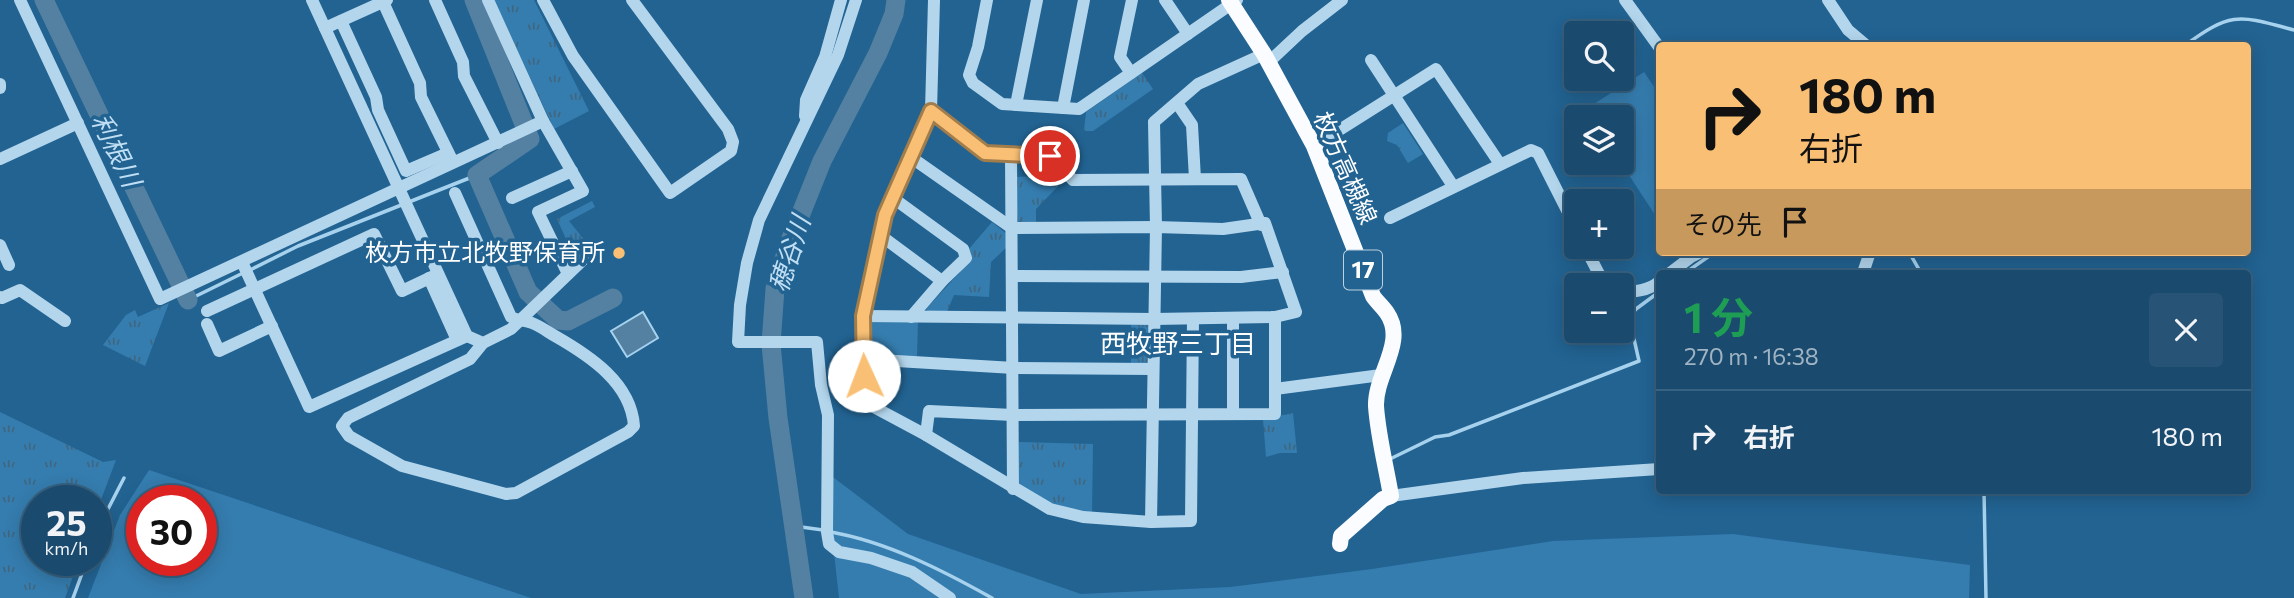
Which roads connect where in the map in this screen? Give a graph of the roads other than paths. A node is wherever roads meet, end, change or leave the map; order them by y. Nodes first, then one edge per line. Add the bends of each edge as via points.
1 (20, 0) edge
2 (435, 0) edge
3 (488, 0) edge
4 (543, 0) edge
5 (632, 0) edge
6 (841, 0) edge
7 (856, 0) edge
8 (934, 0) edge
9 (987, 0) edge
10 (1037, 0) edge
11 (1084, 0) edge
12 (1132, 0) edge
13 (1165, 0) edge
14 (1342, 0) edge
15 (1625, 0) edge
16 (1828, 0) edge
17 (385, 1) edge
18 (1233, 1) edge
19 (317, 2) edge
20 (341, 21) junction
21 (324, 28) junction
22 (1188, 34) junction
23 (1862, 42) edge
24 (1656, 43) edge
25 (1267, 58) junction
26 (1371, 60) dead end
27 (1131, 73) junction
28 (1394, 97) junction
29 (1177, 103) junction
30 (1016, 105) junction
31 (1063, 108) junction
32 (931, 111) junction
33 (543, 121) junction
34 (78, 123) junction
35 (805, 123) junction
36 (498, 143) junction
37 (1314, 146) junction
38 (1011, 154) junction
39 (451, 158) junction
40 (912, 158) junction
41 (0, 159) edge
42 (1500, 164) junction
43 (572, 171) junction
44 (1156, 179) junction
45 (1195, 179) junction
46 (1454, 186) junction
47 (399, 190) junction
48 (527, 191) junction
49 (455, 193) dead end
50 (512, 198) dead end
51 (893, 198) junction
52 (1564, 204) edge
53 (538, 212) junction
54 (1390, 218) dead end
55 (1261, 225) junction
56 (1156, 227) junction
57 (1012, 228) junction
58 (880, 235) junction
59 (0, 245) edge
60 (1693, 256) edge
61 (586, 258) dead end
62 (242, 262) junction
63 (9, 265) dead end
64 (1674, 270) edge
65 (1283, 272) junction
66 (568, 274) junction
67 (434, 276) junction
68 (1012, 276) junction
69 (1155, 277) junction
70 (942, 281) junction
71 (1656, 284) edge
72 (254, 289) junction
73 (1634, 291) edge
74 (0, 297) edge
75 (863, 316) junction
76 (911, 317) junction
77 (1275, 317) junction
78 (1233, 318) junction
79 (1013, 319) junction
80 (1154, 319) junction
81 (1193, 319) junction
82 (65, 321) dead end
83 (519, 321) junction
84 (272, 326) junction
85 (462, 338) junction
86 (483, 343) junction
87 (863, 359) junction
88 (1014, 368) junction
89 (1153, 369) junction
90 (1381, 375) junction
91 (1275, 389) junction
92 (1153, 414) junction
93 (1192, 414) junction
94 (1233, 414) junction
95 (1013, 415) junction
96 (926, 435) junction
97 (1656, 469) edge
98 (1013, 489) junction
99 (1391, 496) junction
100 (1151, 522) junction
101 (1340, 544) dead end
102 (950, 598) edge

1 - 34 street
2 - 36 street via 463,62 464,76
3 - 33 street
4 - 5 street via 572,56 670,193 731,151 733,142
6 - 35 street via 825,57 806,100
7 - 35 street via 838,55
8 - 32 street
9 - 30 street via 969,75 1002,104
10 - 30 street
11 - 31 street
12 - 27 street via 1120,57
13 - 22 street
14 - 25 street
15 - 24 street
16 - 23 street
17 - 20 street
17 - 39 street via 420,83 421,97
18 - 22 street
18 - 25 main road, 枚方高槻線 / 17
19 - 21 street
20 - 21 street
20 - 39 street via 406,171
21 - 47 street
22 - 27 street
25 - 29 street via 1198,84
25 - 37 main road, 枚方高槻線 / 17
26 - 28 street
27 - 31 street via 1079,109
28 - 37 street
28 - 42 street via 1436,69
28 - 46 street
29 - 44 street via 1154,122
29 - 45 street via 1192,125
30 - 31 street
32 - 38 street via 985,153
32 - 40 street
33 - 36 street
33 - 43 street
34 - 41 street
34 - 62 street via 160,299
35 - 102 street via 759,220 747,263 738,342 817,342 828,415 829,544 839,552 912,572
36 - 39 street
37 - 90 main road, 枚方高槻線 / 17 via 1373,296 1394,327
38 - 44 street via 1050,156 1073,180
38 - 57 street
39 - 47 street
40 - 51 street
40 - 57 street
42 - 46 street
42 - 52 street via 1531,150 1538,153
43 - 48 street
43 - 53 street via 583,191
44 - 45 street
44 - 56 street
45 - 55 street via 1241,179
46 - 54 street
47 - 62 street
47 - 67 street
48 - 50 street
48 - 53 street
49 - 83 street via 512,317
51 - 58 street
51 - 70 street via 963,249 966,258
53 - 66 street
55 - 56 street
55 - 65 street via 1265,223
56 - 57 street
56 - 69 street
57 - 68 street
58 - 70 street
58 - 75 street
59 - 63 street
60 - 64 street
61 - 66 street
62 - 72 street
65 - 69 street
65 - 77 street via 1296,312
66 - 83 street
67 - 72 street via 402,291 374,234
67 - 85 street
68 - 69 street
68 - 79 street
69 - 80 street
70 - 76 street
71 - 73 street
72 - 84 street
72 - 84 street via 207,318 219,351
74 - 82 street via 20,290
75 - 76 street
75 - 87 street
76 - 79 street
77 - 78 street
77 - 91 street
78 - 81 street
78 - 94 street
79 - 80 street
79 - 88 street
80 - 81 street
80 - 89 street
81 - 93 street
83 - 86 street
83 - 86 street via 531,323 599,364 615,382 633,414 634,426 516,494 402,466 349,436 342,426 348,418 470,359
84 - 85 street via 309,407
85 - 86 street
87 - 88 street
87 - 96 street via 870,405
88 - 89 street
88 - 95 street
89 - 92 street
90 - 91 street
90 - 99 main road, 枚方高槻線 / 17 via 1376,403
91 - 94 street via 1275,414
92 - 93 street
92 - 95 street
92 - 100 street
93 - 94 street
93 - 100 street via 1191,521
95 - 96 street via 929,411
95 - 98 street
96 - 98 street
97 - 99 street via 1523,478
98 - 100 street via 1061,512
99 - 101 main road via 1341,536

